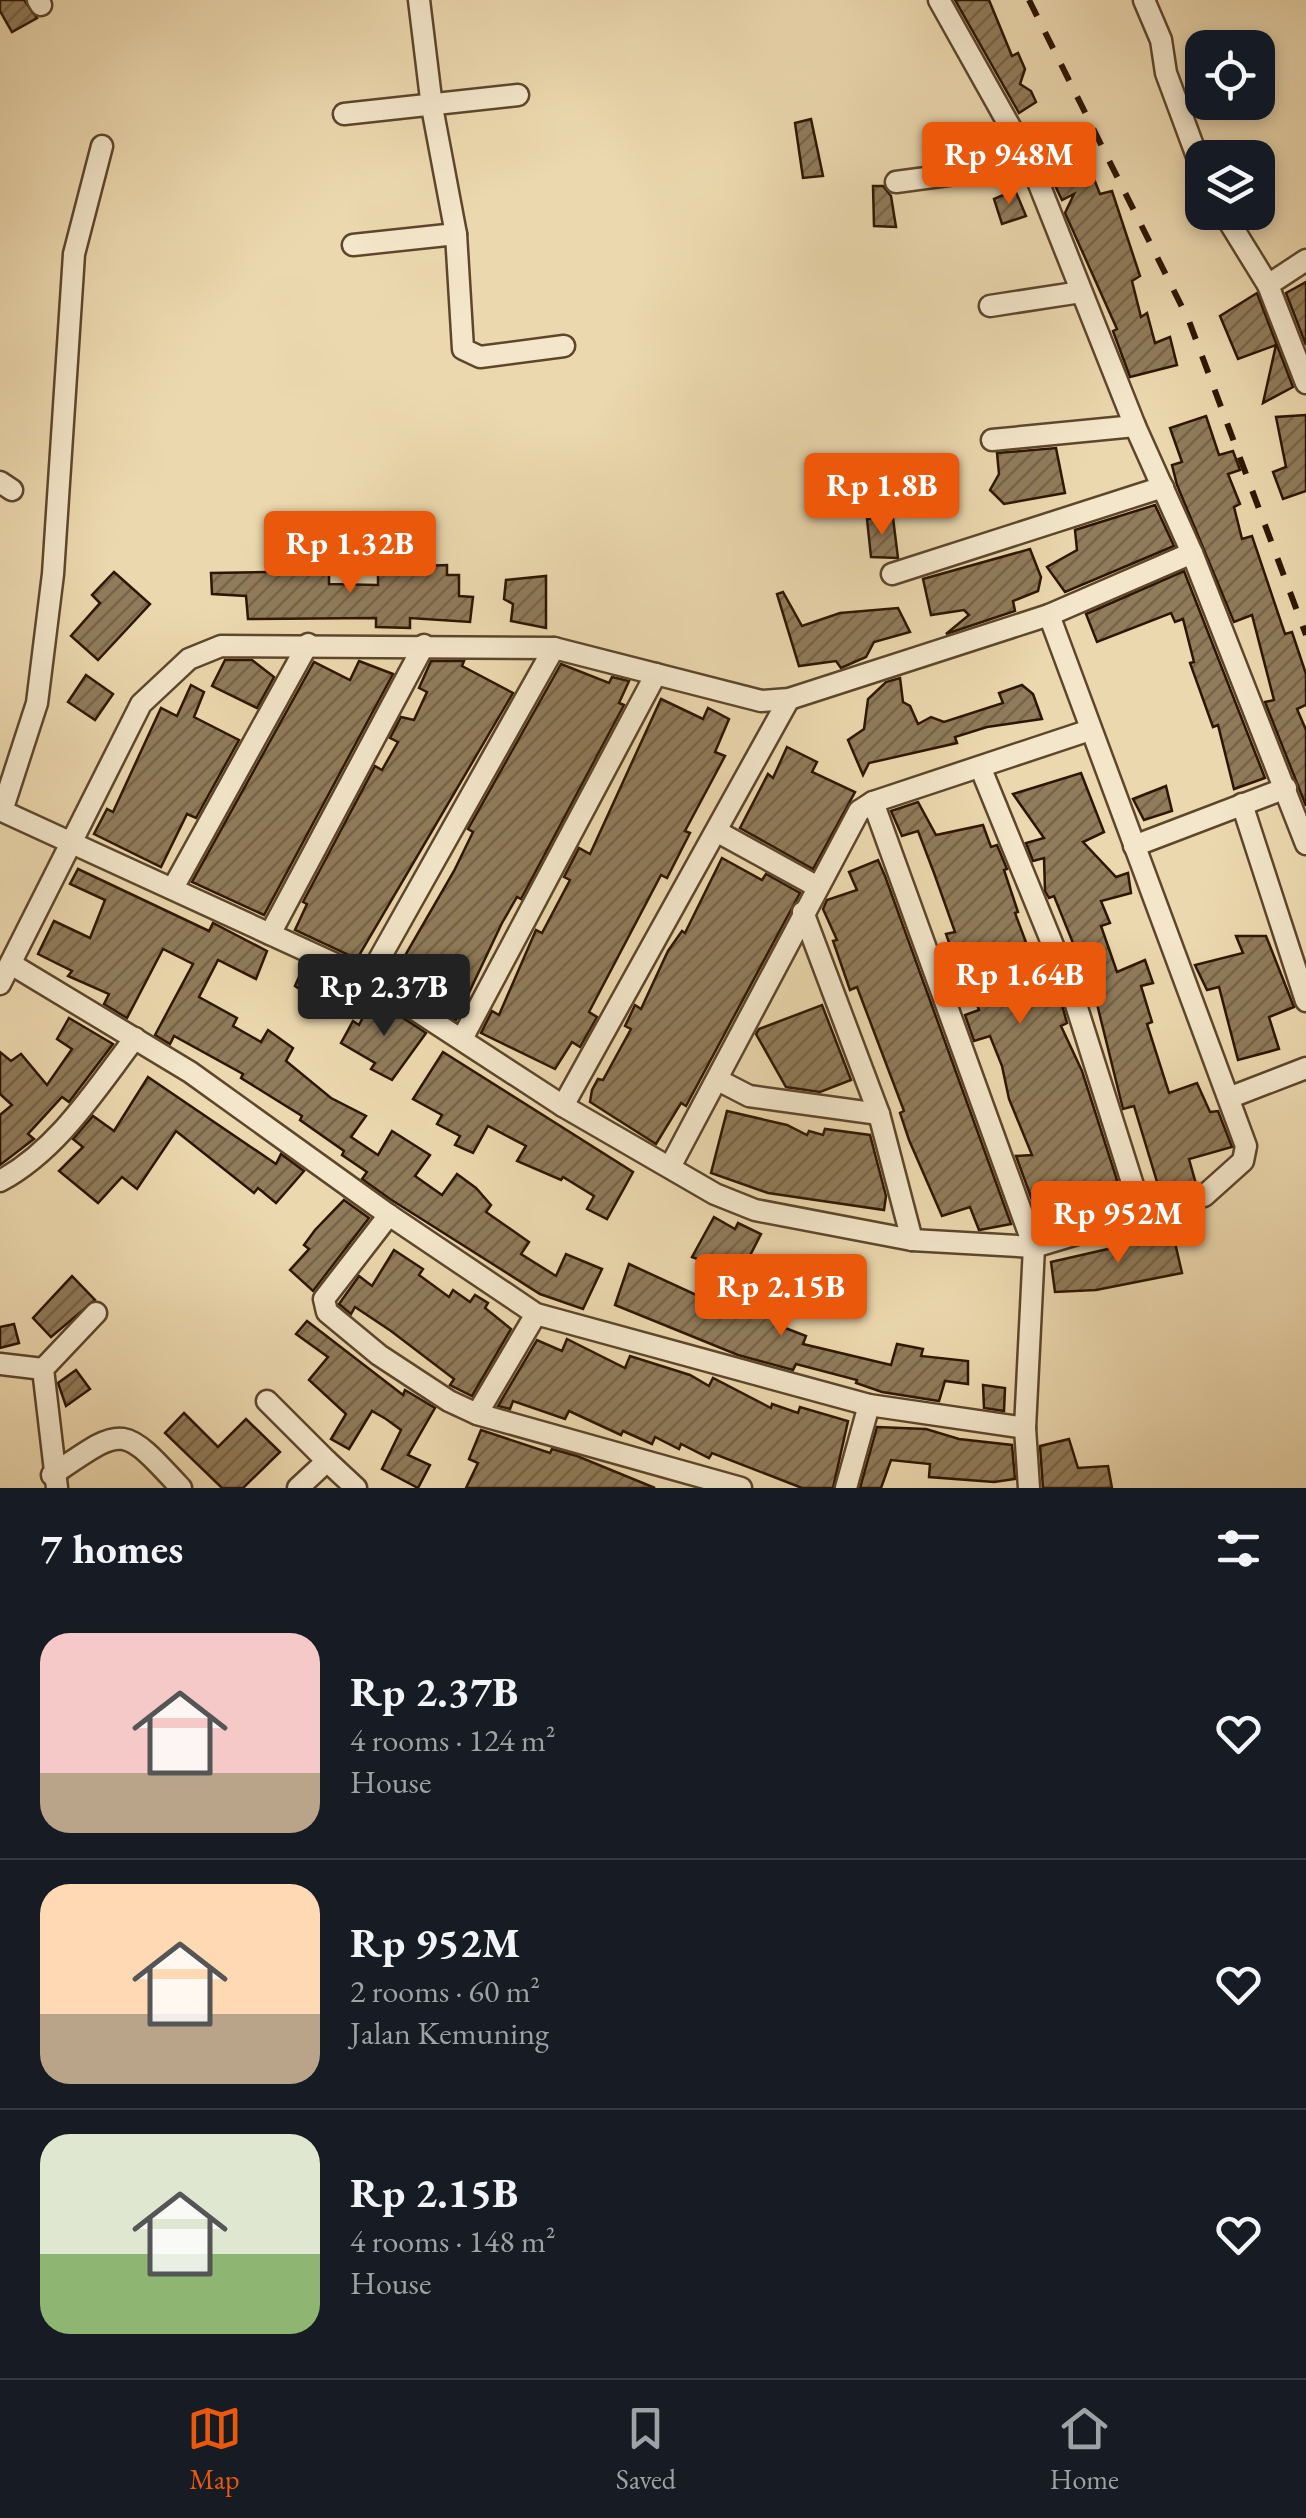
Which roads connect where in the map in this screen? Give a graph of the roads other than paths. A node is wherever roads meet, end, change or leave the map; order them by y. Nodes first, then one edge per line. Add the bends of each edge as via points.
1 (419, 0) edge
2 (939, 0) edge
3 (1144, 0) edge
4 (518, 95) dead end
5 (432, 107) junction
6 (344, 114) dead end
7 (1191, 140) edge
8 (102, 146) dead end
9 (1031, 164) junction
10 (896, 182) dead end
11 (1233, 230) edge
12 (456, 234) junction
13 (353, 245) dead end
14 (1306, 260) edge
15 (1268, 286) junction
16 (1081, 292) junction
17 (990, 306) dead end
18 (564, 346) dead end
19 (1306, 382) edge
20 (1135, 426) junction
21 (992, 440) dead end
22 (1163, 487) junction
23 (1192, 553) junction
24 (892, 574) dead end
25 (1049, 615) junction
26 (308, 644) junction
27 (424, 645) junction
28 (554, 648) junction
29 (656, 674) junction
30 (789, 699) junction
31 (1090, 730) junction
32 (981, 769) junction
33 (1286, 788) junction
34 (874, 802) junction
35 (1242, 804) junction
36 (1, 810) edge
37 (718, 832) junction
38 (67, 842) junction
39 (1306, 844) edge
40 (1134, 846) junction
41 (816, 886) junction
42 (173, 888) junction
43 (803, 912) junction
44 (270, 934) junction
45 (11, 964) junction
46 (368, 980) junction
47 (0, 984) edge
48 (1306, 1001) edge
49 (463, 1037) junction
50 (135, 1038) junction
51 (1306, 1068) edge
52 (718, 1080) junction
53 (1231, 1097) junction
54 (563, 1106) junction
55 (879, 1114) junction
56 (670, 1167) junction
57 (0, 1181) edge
58 (389, 1216) junction
59 (1143, 1217) junction
60 (912, 1240) junction
61 (1034, 1248) junction
62 (96, 1313) dead end
63 (536, 1314) junction
64 (0, 1364) edge
65 (43, 1370) junction
66 (266, 1402) dead end
67 (868, 1405) junction
68 (478, 1414) junction
69 (1025, 1428) junction
70 (326, 1461) junction
71 (54, 1482) edge
72 (181, 1488) edge
73 (298, 1488) edge
74 (356, 1488) edge
75 (740, 1488) edge
76 (846, 1488) edge
77 (1029, 1488) edge

1 - 5 street
2 - 9 street
3 - 7 street
4 - 5 street
5 - 6 street
5 - 12 street
8 - 36 street via 74,254 53,574 37,703
9 - 10 street
9 - 16 street
11 - 15 street
12 - 13 street
12 - 18 street via 463,349 480,358
14 - 15 street
15 - 19 street
16 - 17 street
16 - 20 street
20 - 21 street
20 - 22 street
22 - 23 street
22 - 24 street
23 - 25 street
23 - 33 street
25 - 30 street
25 - 31 street
26 - 27 street
26 - 38 street via 221,646 190,660 140,704
26 - 42 street
27 - 28 street
27 - 44 street
28 - 29 street
28 - 46 street
29 - 30 street via 762,701
29 - 49 street
30 - 37 street
31 - 32 street
31 - 40 street
32 - 34 street
32 - 59 street via 1072,992
33 - 35 street
33 - 39 street
34 - 41 street via 859,811
34 - 61 street
35 - 40 street
35 - 48 street
36 - 38 street
37 - 41 street
37 - 54 street
38 - 42 street
38 - 45 street
40 - 53 street
41 - 43 street
42 - 44 street
43 - 52 street
43 - 55 street
44 - 46 street
45 - 47 street
45 - 50 street
46 - 49 street
49 - 54 street
50 - 57 street via 78,1113 23,1168
50 - 58 street
51 - 53 street
52 - 55 street via 748,1096
52 - 56 street
53 - 59 street via 1244,1129 1243,1160 1204,1196
54 - 56 street
55 - 60 street
56 - 60 street via 755,1210
58 - 63 street
58 - 68 street via 338,1277 324,1306 424,1388
59 - 61 street
60 - 61 street
61 - 69 street
62 - 65 street
63 - 67 street
63 - 68 street
64 - 65 street
65 - 71 street
66 - 70 street
67 - 69 street
67 - 76 street
68 - 75 street
69 - 77 street
70 - 73 street
70 - 74 street
71 - 72 street via 106,1438 124,1437 140,1444

